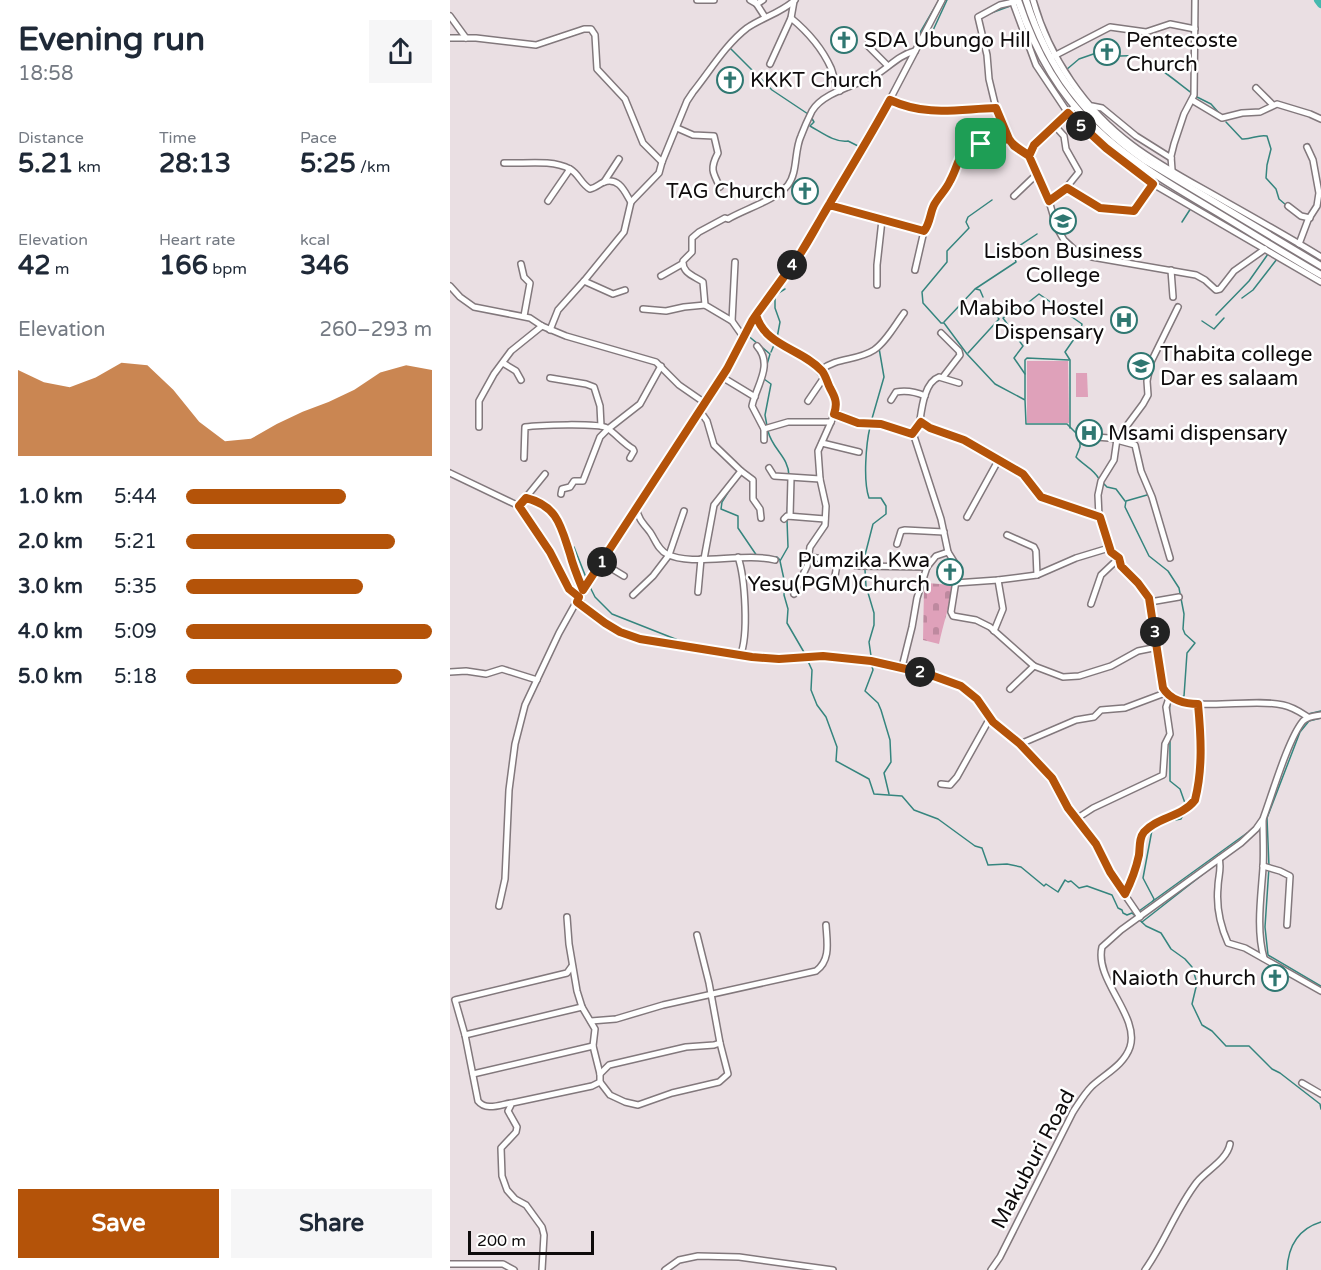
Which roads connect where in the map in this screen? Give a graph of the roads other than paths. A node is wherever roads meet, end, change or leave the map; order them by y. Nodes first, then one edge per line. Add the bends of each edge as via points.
1 (697, 0) edge
2 (714, 0) edge
3 (795, 0) edge
4 (942, 0) edge
5 (1026, 0) edge
6 (1033, 0) edge
7 (1195, 0) edge
8 (756, 1) edge
9 (1015, 1) edge
10 (450, 16) edge
11 (765, 17) junction
12 (791, 18) junction
13 (1195, 29) junction
14 (450, 38) edge
15 (466, 38) junction
16 (867, 45) dead end
17 (915, 51) junction
18 (1053, 56) junction
19 (770, 64) dead end
20 (888, 66) junction
21 (1256, 88) dead end
22 (840, 91) junction
23 (890, 100) junction
24 (1192, 100) junction
25 (1273, 105) junction
26 (1074, 107) junction
27 (1088, 107) junction
28 (996, 108) junction
29 (1068, 113) junction
30 (1321, 119) edge
31 (1055, 126) junction
32 (677, 128) junction
33 (1009, 139) junction
34 (1307, 147) dead end
35 (1029, 156) junction
36 (1171, 158) junction
37 (619, 159) dead end
38 (662, 162) junction
39 (504, 163) dead end
40 (570, 169) junction
41 (1170, 173) junction
42 (1037, 174) junction
43 (1153, 175) junction
44 (604, 182) junction
45 (1153, 184) junction
46 (720, 187) dead end
47 (1319, 187) edge
48 (1066, 188) junction
49 (1014, 196) dead end
50 (548, 201) dead end
51 (1049, 201) junction
52 (632, 202) junction
53 (829, 205) junction
54 (1288, 206) dead end
55 (1310, 218) junction
56 (882, 220) junction
57 (924, 231) junction
58 (1299, 244) junction
59 (1265, 249) junction
60 (1321, 257) edge
61 (735, 262) dead end
62 (521, 264) dead end
63 (682, 264) junction
64 (1321, 266) edge
65 (915, 270) dead end
66 (1171, 270) junction
67 (1321, 275) edge
68 (661, 276) dead end
69 (584, 281) junction
70 (1321, 282) edge
71 (877, 285) dead end
72 (450, 286) edge
73 (625, 290) dead end
74 (1173, 297) dead end
75 (705, 305) junction
76 (1178, 307) dead end
77 (643, 309) dead end
78 (904, 313) dead end
79 (756, 315) junction
80 (524, 316) junction
81 (732, 321) junction
82 (542, 326) junction
83 (550, 330) junction
84 (941, 333) dead end
85 (744, 338) junction
86 (757, 346) dead end
87 (502, 363) junction
88 (661, 366) junction
89 (823, 373) junction
90 (722, 377) junction
91 (550, 378) dead end
92 (943, 378) junction
93 (521, 380) dead end
94 (959, 383) dead end
95 (926, 396) junction
96 (755, 397) junction
97 (891, 400) dead end
98 (808, 401) dead end
99 (705, 402) junction
100 (700, 411) junction
101 (834, 414) junction
102 (921, 422) junction
103 (831, 423) junction
104 (601, 426) junction
105 (479, 427) dead end
106 (608, 429) junction
107 (764, 429) junction
108 (912, 434) junction
109 (1083, 436) dead end
110 (1117, 439) junction
111 (764, 440) dead end
112 (822, 443) junction
113 (859, 452) dead end
114 (524, 458) dead end
115 (630, 458) dead end
116 (999, 459) junction
117 (769, 468) dead end
118 (741, 471) junction
119 (450, 473) edge
120 (545, 474) dead end
121 (791, 478) junction
122 (820, 479) junction
123 (561, 494) dead end
124 (526, 498) junction
125 (519, 506) junction
126 (636, 508) junction
127 (684, 511) dead end
128 (790, 516) junction
129 (967, 517) dead end
130 (1100, 517) junction
131 (761, 518) dead end
132 (784, 519) dead end
133 (825, 519) junction
134 (944, 532) junction
135 (1007, 536) dead end
136 (897, 544) dead end
137 (1109, 548) junction
138 (948, 552) junction
139 (669, 555) junction
140 (738, 557) junction
141 (809, 557) junction
142 (1119, 558) junction
143 (1170, 558) dead end
144 (702, 559) junction
145 (775, 560) dead end
146 (838, 560) junction
147 (601, 562) junction
148 (927, 567) junction
149 (1037, 575) junction
150 (624, 576) dead end
151 (998, 580) junction
152 (955, 582) junction
153 (833, 586) dead end
154 (583, 590) junction
155 (698, 592) dead end
156 (794, 594) dead end
157 (633, 595) dead end
158 (1179, 597) dead end
159 (578, 600) junction
160 (1150, 602) junction
161 (1091, 604) dead end
162 (994, 630) junction
163 (1158, 647) junction
164 (740, 656) junction
165 (1034, 666) junction
166 (902, 667) junction
167 (450, 672) edge
168 (537, 680) junction
169 (1010, 689) dead end
170 (1165, 693) junction
171 (1172, 697) junction
172 (1198, 704) junction
173 (1321, 715) edge
174 (1308, 717) junction
175 (990, 718) junction
176 (1020, 744) junction
177 (941, 784) dead end
178 (1076, 819) junction
179 (1263, 819) junction
180 (1219, 859) junction
181 (1263, 866) junction
182 (1125, 894) junction
183 (499, 906) dead end
184 (1140, 916) junction
185 (567, 918) dead end
186 (826, 925) dead end
187 (1287, 925) dead end
188 (697, 935) dead end
189 (1264, 958) junction
190 (573, 965) junction
191 (1321, 991) edge
192 (711, 994) junction
193 (582, 1007) junction
194 (591, 1021) junction
195 (465, 1035) junction
196 (720, 1043) junction
197 (593, 1046) junction
198 (473, 1074) junction
199 (600, 1074) junction
200 (600, 1082) junction
201 (1302, 1083) dead end
202 (1321, 1094) edge
203 (512, 1103) junction
204 (1230, 1144) dead end
205 (450, 1264) edge
206 (514, 1270) edge
207 (542, 1270) edge
208 (665, 1270) edge
209 (832, 1270) edge
210 (991, 1270) edge
211 (1145, 1270) edge

1 - 2 street
3 - 11 street
3 - 12 street
4 - 17 street
5 - 18 main road via 1039,35
6 - 18 street
7 - 13 street
8 - 11 street
9 - 26 main road via 1038,51
9 - 28 street via 978,16
9 - 29 street via 1036,65
10 - 15 street
11 - 32 street via 736,38 718,60 687,101
12 - 19 street
12 - 22 street via 818,46
13 - 18 street via 1172,24 1146,32 1110,27
13 - 24 street
14 - 15 street
15 - 38 street via 536,45 591,29 595,35 597,69 625,99 643,142
16 - 20 street
17 - 20 street
17 - 23 street
18 - 27 main road via 1069,88
20 - 22 street
21 - 25 street
22 - 63 street via 812,111 799,139 788,185 754,207 695,235 692,252
23 - 28 street via 936,111
23 - 53 street
24 - 25 street via 1222,118 1260,112
24 - 36 street
25 - 30 street via 1291,107
26 - 29 street
26 - 43 main road via 1102,136
27 - 36 street via 1102,108
27 - 41 main road via 1100,125 1122,145
28 - 33 street
29 - 31 street
29 - 45 street
31 - 35 street via 1034,145
31 - 48 street via 1064,136 1066,149 1079,172
32 - 38 street
32 - 46 street via 693,135 714,136 718,153 712,170
33 - 35 street
33 - 57 street via 973,145 962,153
34 - 47 street
35 - 42 street
36 - 41 street
37 - 44 street
38 - 52 street via 659,173
39 - 40 street via 555,164
40 - 44 street via 586,188 593,189
40 - 50 street
41 - 58 street
41 - 64 main road
42 - 49 street
42 - 51 street
43 - 45 street
43 - 67 main road
44 - 52 street via 621,185
45 - 48 street via 1134,211 1100,208
45 - 59 street
47 - 55 street via 1317,206
48 - 51 street
51 - 66 street via 1058,231 1076,251 1113,262
52 - 69 street via 624,232
53 - 56 street
53 - 79 street
54 - 55 street
55 - 58 street
56 - 57 street
56 - 71 street
57 - 65 street
58 - 60 street
59 - 66 street via 1234,272 1219,290 1213,290 1196,275
59 - 70 street
61 - 81 street
62 - 80 street via 530,283
63 - 68 street
63 - 75 street via 690,275 703,282
66 - 74 street
69 - 73 street via 613,294
69 - 83 street via 558,310
72 - 80 street via 474,307
75 - 77 street via 666,311
75 - 81 street
76 - 110 street via 1151,362 1148,395
78 - 89 street via 874,350 839,360
79 - 85 street
79 - 89 street via 769,337
80 - 82 street
81 - 85 street
82 - 83 street
82 - 87 street
83 - 88 street
84 - 92 street via 960,355
85 - 90 street
86 - 96 street via 763,355 763,373
87 - 93 street via 516,371
87 - 105 street via 481,396
88 - 99 street via 679,385
88 - 106 street via 640,404
89 - 98 street
89 - 101 street via 836,402
90 - 96 street
90 - 99 street
91 - 104 street via 594,387
92 - 94 street
92 - 95 street via 935,379
95 - 97 street via 903,391 896,392
95 - 102 street
96 - 107 street via 753,409
99 - 100 street
100 - 118 street via 714,445
100 - 126 street
101 - 103 street
101 - 108 street
102 - 108 street
102 - 116 street
103 - 107 street via 788,422
103 - 112 street
104 - 106 street
104 - 114 street via 525,427
106 - 115 street via 634,450
106 - 123 street via 595,446 583,481 574,481
107 - 111 street
108 - 134 street
109 - 110 street
110 - 130 street via 1112,466 1099,486
110 - 143 street via 1137,448
112 - 113 street
112 - 122 street via 818,451
116 - 129 street
116 - 130 street via 1023,474 1041,497
117 - 121 street via 774,476
118 - 131 street via 753,480 753,499
118 - 144 street via 714,505
119 - 125 street
120 - 124 street
121 - 122 street
121 - 128 street
122 - 133 street
124 - 125 street
124 - 154 street via 548,507 559,521
125 - 159 street
126 - 139 street via 659,548
126 - 147 street
127 - 139 street
128 - 132 street
128 - 133 street
130 - 137 street
133 - 141 street
134 - 136 street via 901,531
134 - 138 street
135 - 149 street via 1034,547
137 - 142 street
137 - 149 street
138 - 148 street via 936,556
138 - 152 street via 958,568
139 - 144 street
139 - 157 street
140 - 144 street
140 - 145 street
140 - 164 street via 746,629
141 - 146 street
141 - 156 street
142 - 160 street
142 - 161 street via 1101,575
144 - 155 street
146 - 148 street via 858,566
146 - 153 street
147 - 150 street
147 - 154 street
148 - 166 street
149 - 151 street
151 - 152 street
151 - 162 street via 1003,609
152 - 162 street via 952,615 976,620
154 - 159 street
158 - 160 street
159 - 164 street via 605,623 640,639
159 - 168 street
160 - 163 street
162 - 165 street
163 - 165 street via 1074,677
163 - 170 street
164 - 166 street via 832,656
165 - 169 street
166 - 175 street via 961,686 977,699
167 - 168 street via 486,674 502,669
168 - 183 street via 525,705 511,762 505,879
170 - 171 street
170 - 176 street via 1125,708 1101,710 1094,717 1076,720
171 - 172 street
171 - 178 street via 1166,707 1170,734 1165,744 1163,775
172 - 174 street via 1271,703 1289,706
172 - 182 street via 1200,766 1195,800 1144,832
173 - 174 street
174 - 179 street, Makuburi Road via 1293,740
175 - 176 street
175 - 177 street via 957,777 950,785
176 - 178 street via 1052,778
178 - 182 street via 1096,844
179 - 180 street, Makuburi Road
179 - 181 street
180 - 184 street, Makuburi Road
180 - 189 street via 1219,918 1227,941
181 - 187 street via 1290,876
181 - 189 street via 1260,898
182 - 184 street
184 - 210 street, Makuburi Road via 1107,941 1101,951 1106,975 1132,1032 1130,1048 1123,1060 1085,1094
185 - 190 street
186 - 192 street via 826,958 816,971
188 - 192 street
189 - 191 street
190 - 193 street
190 - 195 street via 567,973 455,1000
192 - 194 street
192 - 196 street
193 - 194 street
193 - 195 street
194 - 197 street via 596,1033
195 - 198 street
196 - 199 street via 609,1065
196 - 200 street via 728,1074 719,1082 638,1105 610,1095
197 - 198 street
197 - 199 street
198 - 203 street via 478,1101 483,1106
199 - 200 street
200 - 203 street
201 - 202 street
203 - 207 street via 508,1111 517,1127 501,1148 502,1176 507,1190 526,1205 542,1227
204 - 211 street via 1226,1154 1189,1193
205 - 206 street via 503,1264
208 - 209 street via 679,1260 698,1256 739,1257

